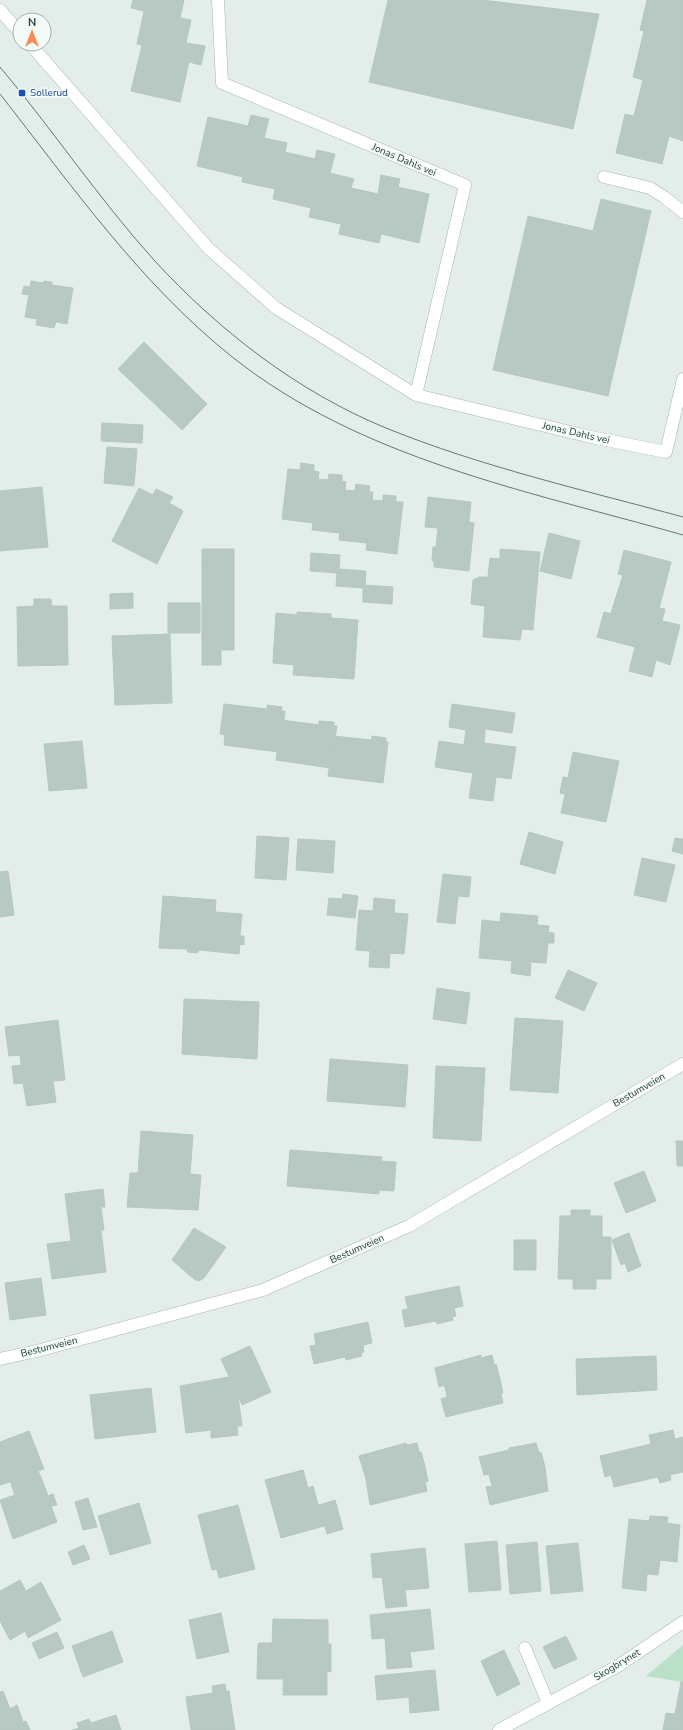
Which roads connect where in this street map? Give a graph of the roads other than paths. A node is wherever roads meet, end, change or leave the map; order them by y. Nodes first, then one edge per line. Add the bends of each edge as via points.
1 (218, 0) edge
2 (0, 10) edge
3 (12, 24) edge
4 (37, 52) edge
5 (604, 177) dead end
6 (683, 212) edge
7 (683, 379) edge
8 (416, 395) junction
9 (683, 1064) edge
10 (0, 1359) edge
11 (683, 1622) edge
12 (525, 1648) dead end
13 (548, 1703) junction
14 (499, 1730) edge

1 - 8 street, Jonas Dahls vei via 222,83 465,185
2 - 3 street
4 - 8 street, Jonas Dahls vei via 214,253 276,308
5 - 6 street via 650,188
7 - 8 street, Jonas Dahls vei via 666,452 591,437
9 - 10 street, Bestumveien via 409,1226 314,1268 251,1293
11 - 13 street, Skogbrynet via 618,1666
12 - 13 street
13 - 14 street, Skogbrynet

